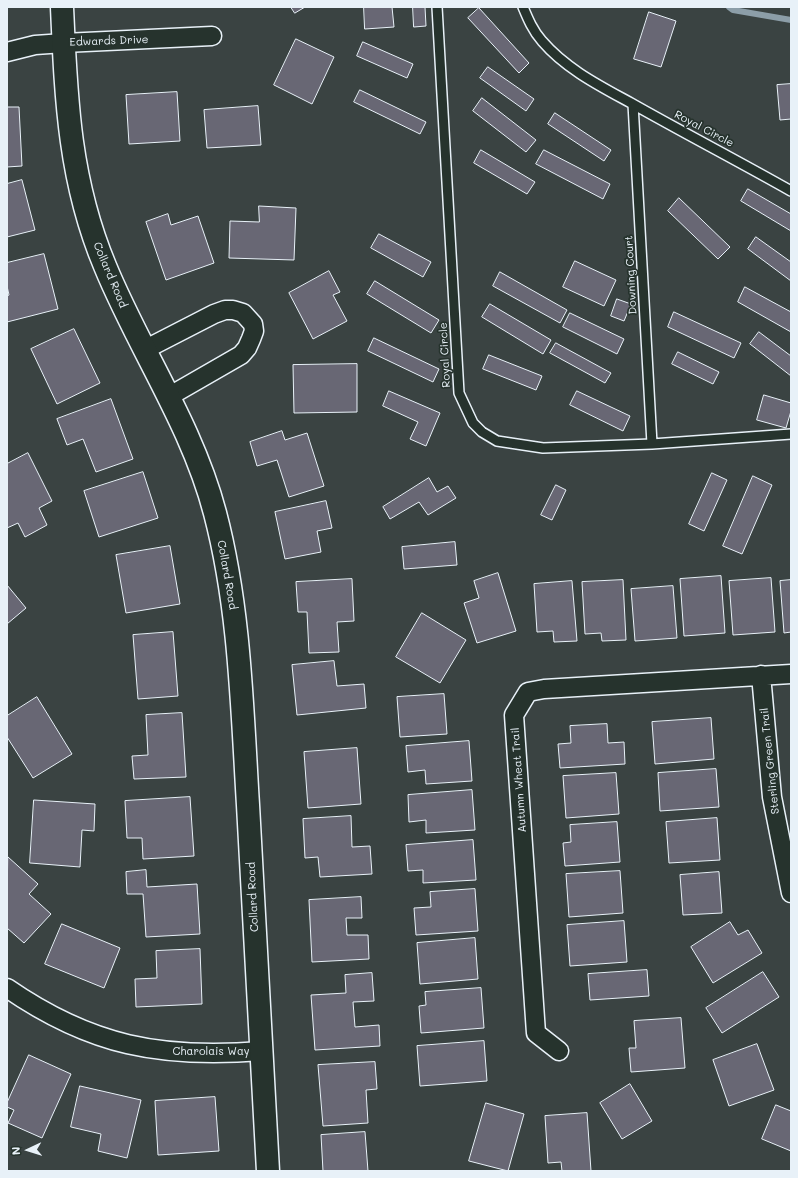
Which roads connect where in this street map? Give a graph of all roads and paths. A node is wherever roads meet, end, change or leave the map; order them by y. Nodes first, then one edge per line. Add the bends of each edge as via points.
1 (62, 7) edge
2 (437, 7) edge
3 (523, 7) edge
4 (212, 36) dead end
5 (64, 43) junction
6 (7, 52) edge
7 (633, 104) junction
8 (791, 191) edge
9 (144, 350) junction
10 (168, 397) junction
11 (791, 434) edge
12 (652, 444) junction
13 (791, 674) edge
14 (761, 675) junction
15 (791, 893) edge
16 (7, 988) edge
17 (262, 1051) junction
18 (559, 1051) dead end
19 (268, 1171) edge

1 - 5 street, Collard Road
2 - 12 lane, Royal Circle via 460,393 473,423 497,441 543,448
3 - 7 lane, Royal Circle via 531,27 542,42 580,74
4 - 5 street, Edwards Drive
5 - 6 street, Edwards Drive via 35,45
5 - 9 street, Collard Road via 70,138 82,201 105,266
7 - 8 lane, Royal Circle
7 - 12 lane, Downing Court
9 - 10 street, Collard Road
9 - 10 street via 225,310 243,313 253,324 254,332 241,355
10 - 17 street, Collard Road via 190,439 206,479 216,515 234,608 240,660
11 - 12 lane, Royal Circle
13 - 14 street, Autumn Wheat Trail
14 - 15 street, Sterling Green Trail via 772,797
14 - 18 street, Autumn Wheat Trail via 544,689 528,692 514,715 536,1033
16 - 17 street, Charolais Way via 67,1023 121,1043 191,1054
17 - 19 street, Collard Road

